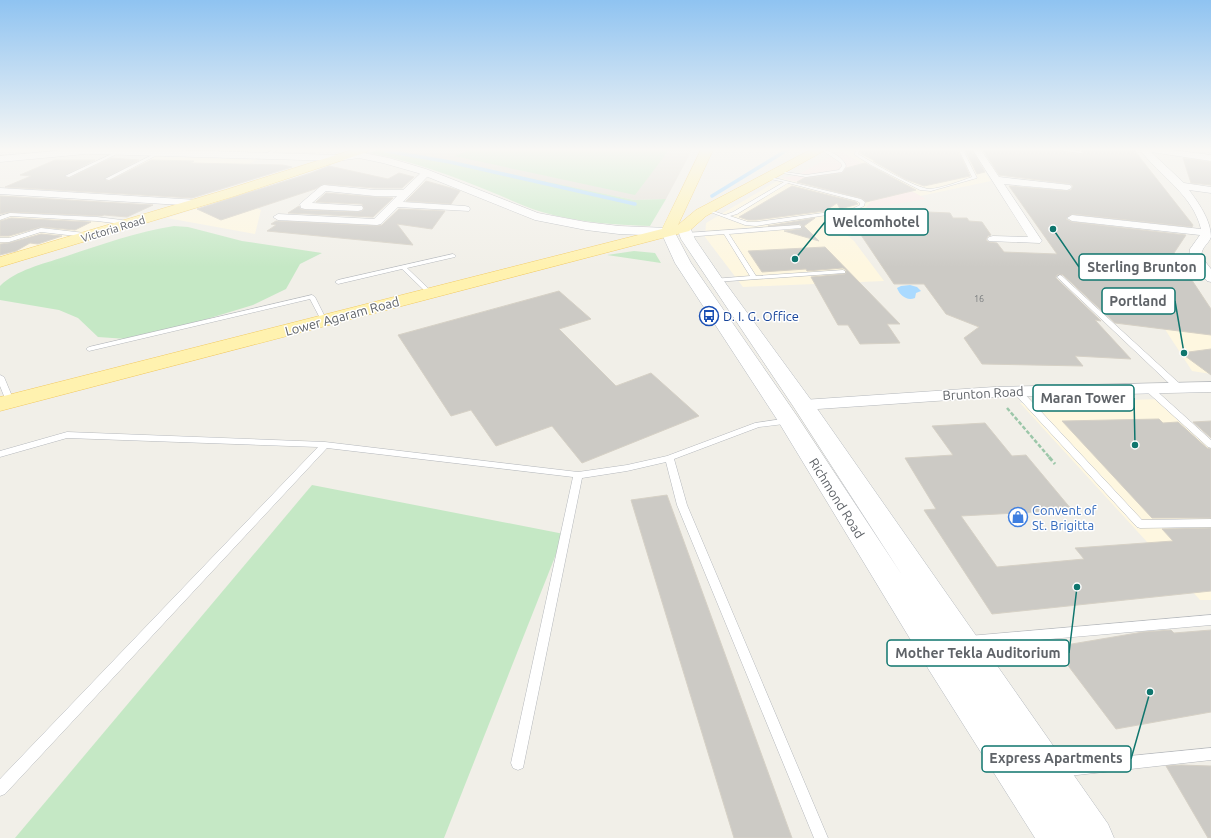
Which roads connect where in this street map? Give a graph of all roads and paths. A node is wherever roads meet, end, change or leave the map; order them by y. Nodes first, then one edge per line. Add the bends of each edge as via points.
1 (242, 189) edge
2 (323, 189) edge
3 (335, 189) edge
4 (410, 189) edge
5 (468, 189) edge
6 (689, 189) edge
7 (747, 189) edge
8 (776, 189) edge
9 (812, 189) edge
10 (921, 189) edge
11 (934, 189) edge
12 (1003, 189) edge
13 (1183, 189) edge
14 (0, 191) edge
15 (406, 193) junction
16 (686, 195) junction
17 (730, 199) junction
18 (198, 203) junction
19 (395, 204) junction
20 (312, 206) junction
21 (358, 208) dead end
22 (465, 208) dead end
23 (707, 210) junction
24 (726, 216) junction
25 (278, 217) dead end
26 (0, 218) edge
27 (298, 218) junction
28 (1072, 218) dead end
29 (132, 223) junction
30 (799, 227) dead end
31 (679, 232) junction
32 (725, 232) junction
33 (1208, 233) junction
34 (90, 236) junction
35 (993, 239) dead end
36 (0, 240) edge
37 (453, 256) dead end
38 (1, 262) edge
39 (403, 267) junction
40 (843, 272) dead end
41 (754, 277) junction
42 (1060, 277) dead end
43 (1211, 278) edge
44 (715, 280) junction
45 (338, 282) dead end
46 (430, 293) junction
47 (324, 321) junction
48 (89, 349) dead end
49 (0, 377) edge
50 (1177, 386) junction
51 (1147, 387) junction
52 (1211, 387) edge
53 (1017, 391) junction
54 (5, 403) edge
55 (1004, 404) dead end
56 (791, 412) junction
57 (325, 445) junction
58 (1211, 445) edge
59 (0, 454) edge
60 (669, 458) junction
61 (1055, 464) dead end
62 (578, 475) junction
63 (1211, 523) edge
64 (1211, 620) edge
65 (962, 642) junction
66 (1211, 754) edge
67 (518, 763) dead end
68 (1048, 771) junction
69 (0, 789) edge
70 (1051, 836) edge
71 (821, 838) edge
72 (1094, 838) edge

1 - 18 main road, Victoria Road
2 - 20 street via 304,204
3 - 15 street
4 - 15 street
5 - 31 street via 535,216 619,230
6 - 16 main road
7 - 17 main road
8 - 24 lane
9 - 24 lane via 859,200 863,202 862,206 852,210 756,224 747,224
10 - 11 lane
12 - 35 street via 1036,241
13 - 33 street via 1204,218
14 - 18 street
15 - 19 street
16 - 17 main road via 689,198 705,200
16 - 31 main road
17 - 23 main road
18 - 29 main road, Victoria Road
19 - 22 street
19 - 27 street via 378,222
20 - 21 street
20 - 27 street
23 - 24 lane
23 - 31 main road
25 - 27 street
26 - 29 lane via 10,214
28 - 33 street
29 - 34 main road, Victoria Road
30 - 32 lane
31 - 32 lane
31 - 44 main road, Richmond Road
31 - 46 main road, Lower Agaram Road
31 - 56 main road, Richmond Road via 683,263
32 - 41 lane
33 - 43 street via 1196,249 1195,256
34 - 36 lane via 41,230 10,240
34 - 38 main road, Victoria Road
37 - 39 lane
39 - 45 lane
39 - 46 lane
40 - 41 lane
41 - 44 lane
42 - 50 lane
44 - 56 main road, Richmond Road
46 - 47 main road, Lower Agaram Road
47 - 48 lane via 312,297
47 - 54 main road, Lower Agaram Road
49 - 54 lane
50 - 51 street, Brunton Road
50 - 52 street, Brunton Road
51 - 53 street, Brunton Road
51 - 58 lane
53 - 56 street, Brunton Road
53 - 63 lane via 1140,524
55 - 61 path
56 - 60 lane
56 - 65 main road, Richmond Road
56 - 70 main road, Richmond Road via 940,660
57 - 59 lane via 67,435
57 - 62 lane
57 - 69 lane
60 - 62 lane via 627,468
60 - 71 lane via 682,505
62 - 67 lane
64 - 65 lane
65 - 68 main road, Richmond Road
66 - 68 lane
68 - 72 main road, Richmond Road

